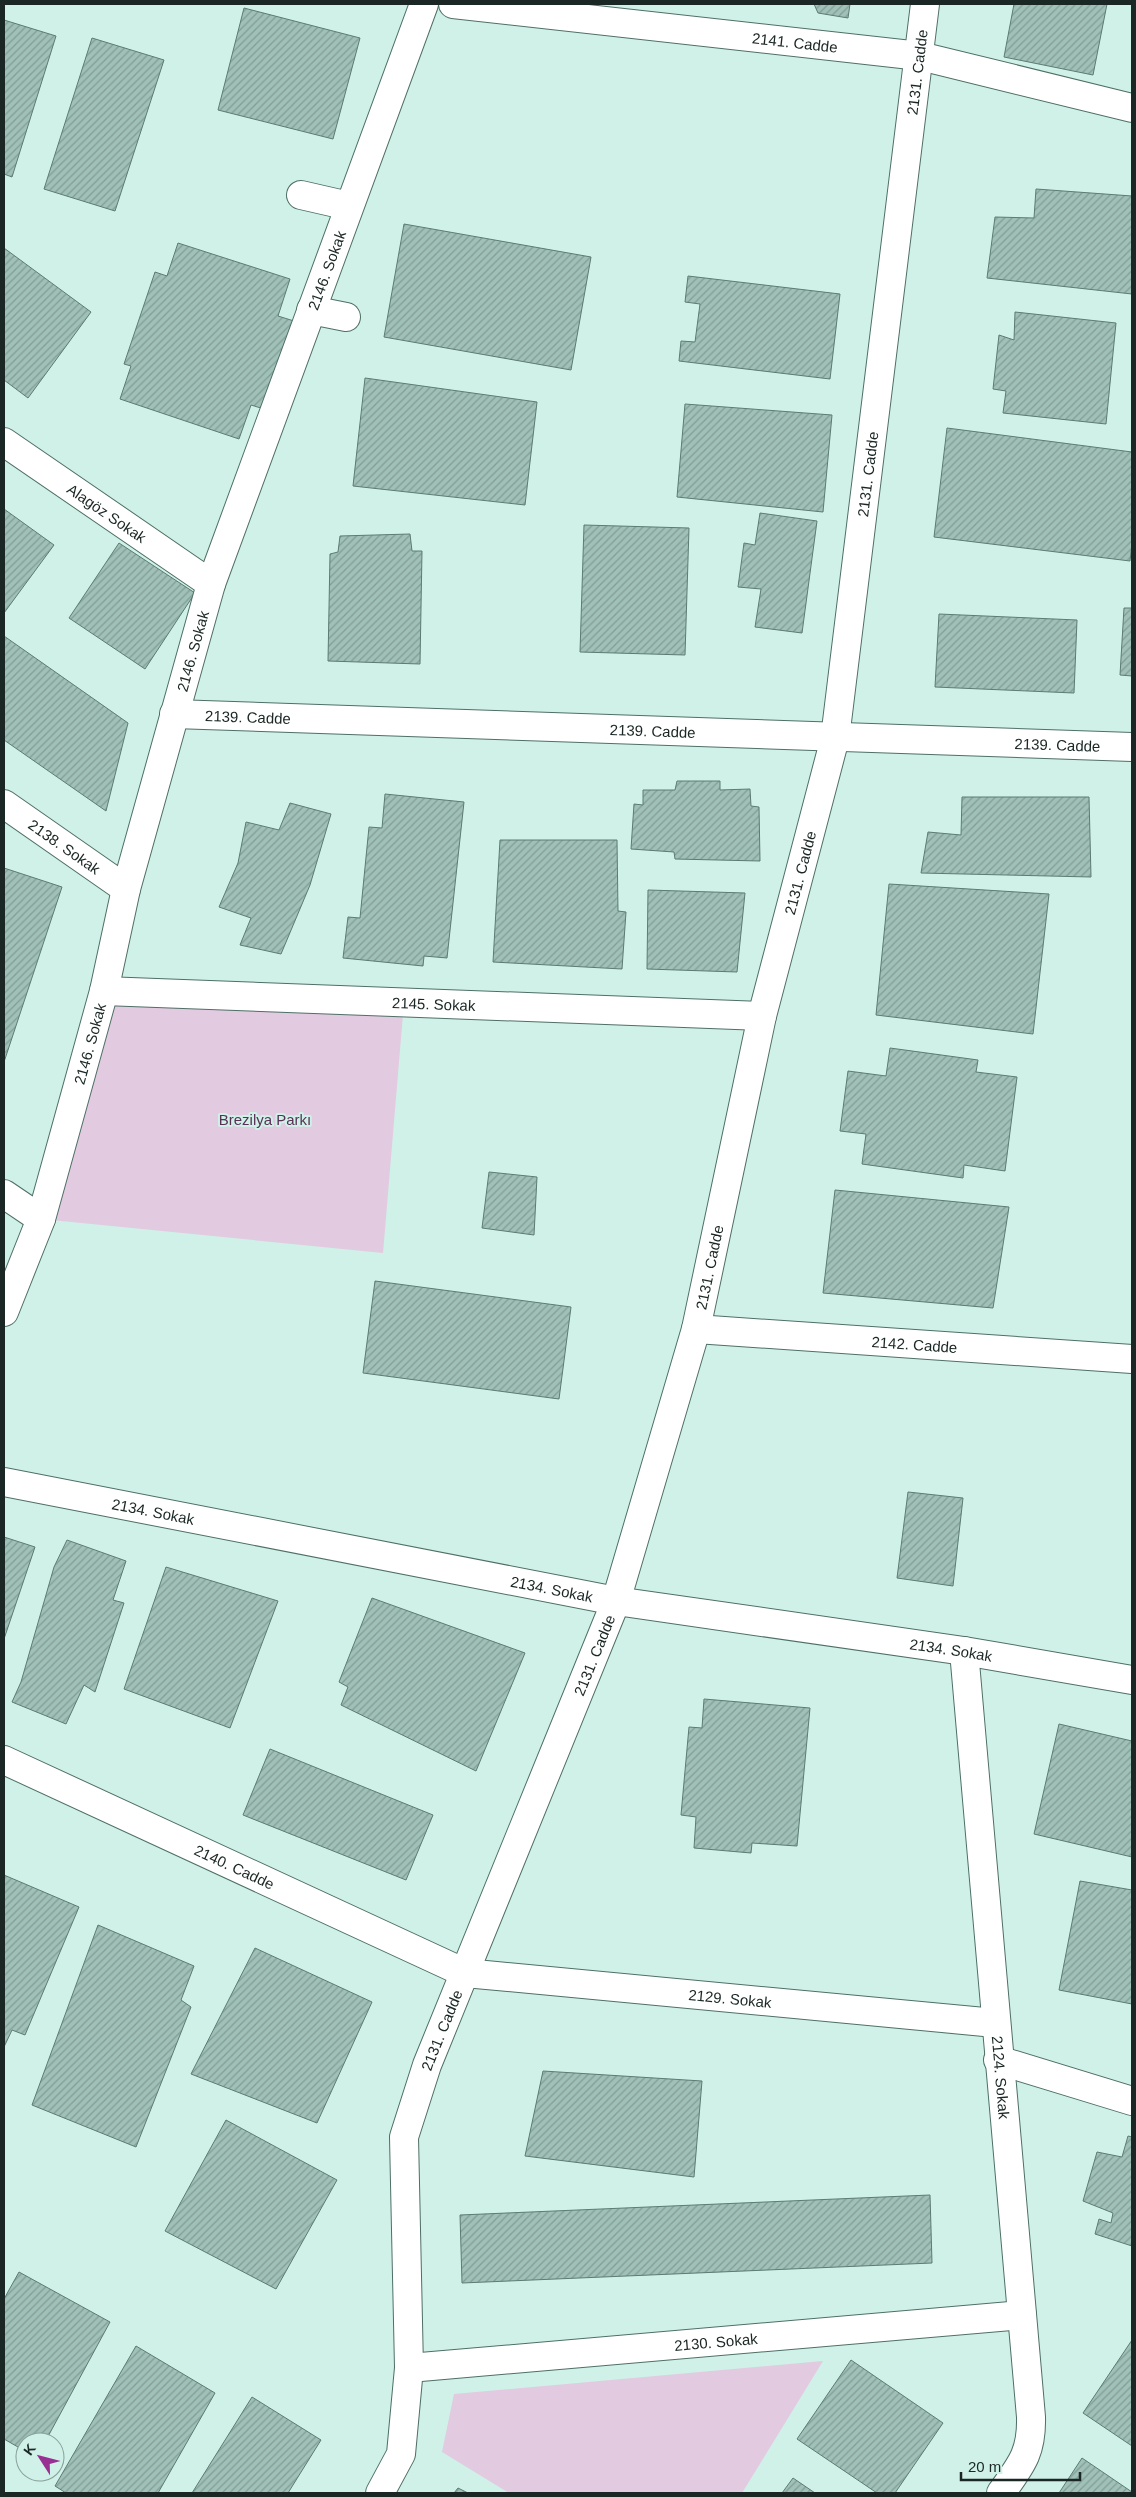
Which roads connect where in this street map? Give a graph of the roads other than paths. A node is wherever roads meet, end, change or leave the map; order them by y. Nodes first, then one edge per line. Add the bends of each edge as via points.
1 (424, 4) edge
2 (453, 4) edge
3 (925, 4) edge
4 (920, 56) junction
5 (1132, 108) edge
6 (301, 195) dead end
7 (349, 206) junction
8 (311, 310) junction
9 (346, 317) dead end
10 (4, 442) edge
11 (211, 584) junction
12 (174, 714) junction
13 (835, 738) junction
14 (1132, 747) edge
15 (4, 804) edge
16 (126, 888) junction
17 (104, 991) junction
18 (762, 1016) junction
19 (4, 1194) edge
20 (42, 1219) junction
21 (4, 1312) edge
22 (696, 1330) junction
23 (1132, 1359) edge
24 (4, 1482) edge
25 (616, 1601) junction
26 (964, 1651) junction
27 (1132, 1680) edge
28 (4, 1760) edge
29 (465, 1973) junction
30 (995, 2023) junction
31 (998, 2060) junction
32 (1132, 2101) edge
33 (1022, 2316) junction
34 (409, 2368) junction
35 (380, 2493) edge
36 (1001, 2493) edge

1 - 7 street, 2146. Sokak
2 - 4 street, 2141. Cadde
3 - 4 street, 2131. Cadde
4 - 5 street, 2141. Cadde
4 - 13 street, 2131. Cadde
6 - 7 street
7 - 8 street, 2146. Sokak
8 - 9 street
8 - 11 street, 2146. Sokak
10 - 11 street, Alagöz Sokak
11 - 12 street, 2146. Sokak
12 - 13 street, 2139. Cadde
12 - 16 street, 2146. Sokak
13 - 14 street, 2139. Cadde
13 - 18 street, 2131. Cadde
15 - 16 street, 2138. Sokak
16 - 17 street, 2146. Sokak
17 - 18 street, 2145. Sokak
17 - 20 street, 2146. Sokak
18 - 22 street, 2131. Cadde
19 - 20 street
20 - 21 street, 2146. Sokak
22 - 23 street, 2142. Cadde
22 - 25 street, 2131. Cadde
24 - 25 street, 2134. Sokak
25 - 26 street, 2134. Sokak
25 - 29 street, 2131. Cadde
26 - 27 street, 2134. Sokak
26 - 30 street, 2124. Sokak
28 - 29 street, 2140. Cadde
29 - 30 street, 2129. Sokak
29 - 34 street, 2131. Cadde via 427,2065 404,2137
30 - 31 street, 2124. Sokak
31 - 32 street
31 - 33 street, 2124. Sokak
33 - 34 street, 2130. Sokak
33 - 36 street, 2124. Sokak via 1032,2440 1023,2462
34 - 35 street, 2131. Cadde via 401,2454

